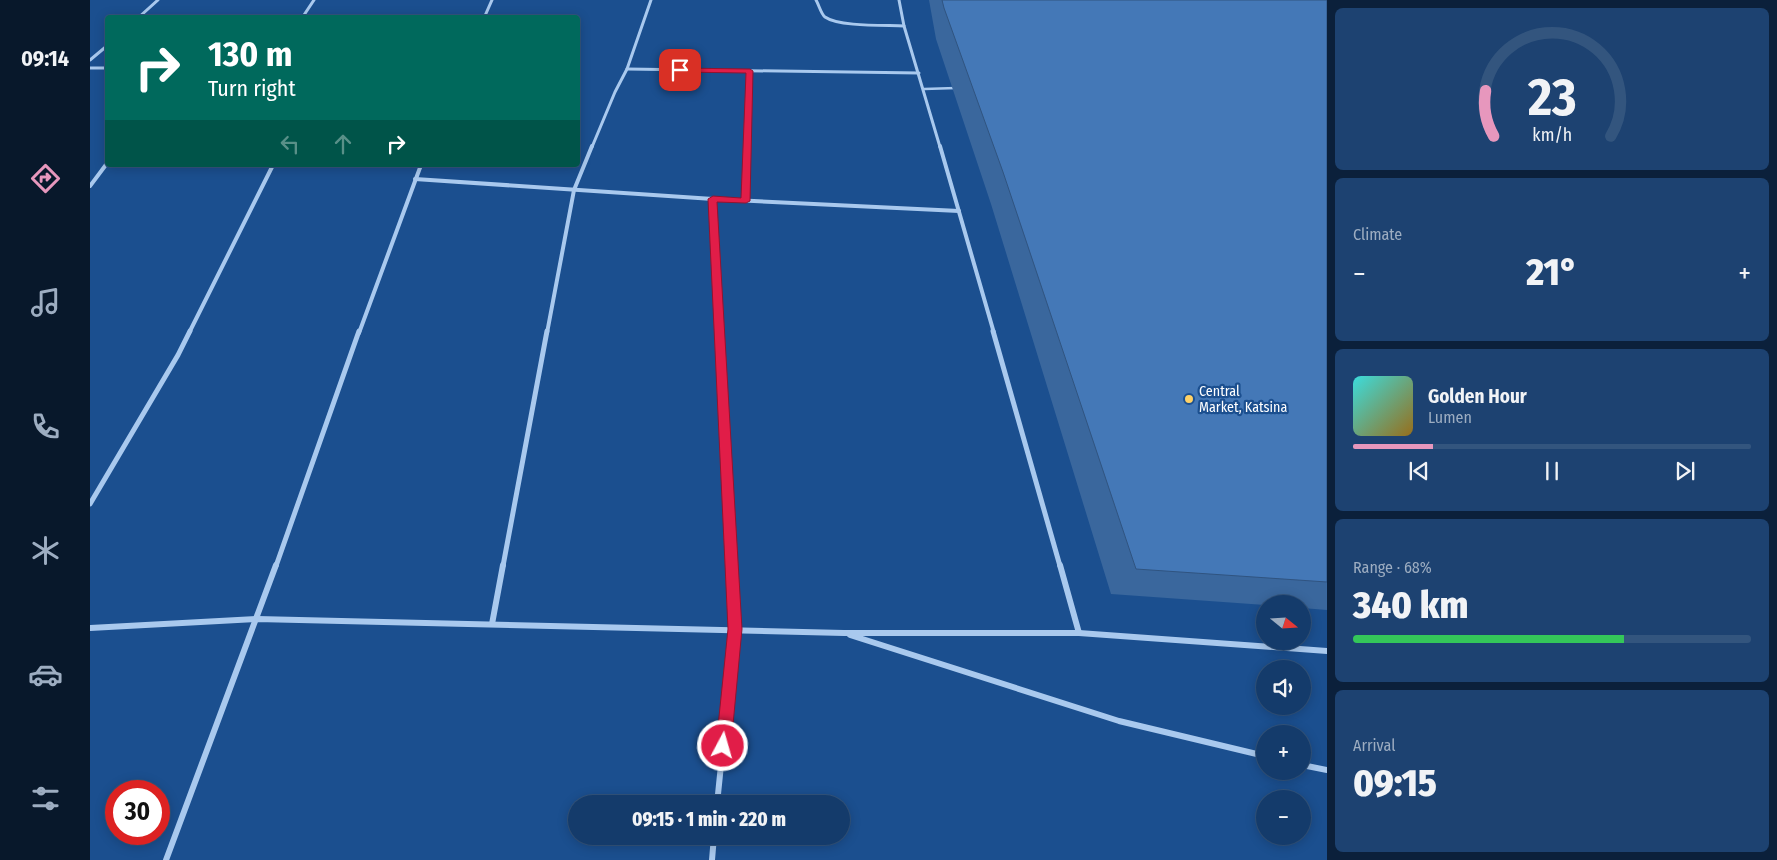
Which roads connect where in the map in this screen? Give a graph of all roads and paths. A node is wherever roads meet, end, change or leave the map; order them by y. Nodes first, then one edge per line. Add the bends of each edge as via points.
1 (158, 0) edge
2 (314, 0) edge
3 (492, 0) edge
4 (651, 0) edge
5 (816, 0) edge
6 (899, 0) edge
7 (141, 15) edge
8 (304, 15) edge
9 (485, 15) edge
10 (904, 26) junction
11 (105, 48) edge
12 (90, 60) edge
13 (90, 68) edge
14 (105, 68) edge
15 (627, 69) junction
16 (750, 71) junction
17 (919, 73) junction
18 (961, 88) edge
19 (924, 89) junction
20 (105, 166) edge
21 (272, 167) edge
22 (420, 167) edge
23 (415, 179) junction
24 (90, 186) edge
25 (574, 190) junction
26 (713, 199) junction
27 (746, 201) junction
28 (959, 212) junction
29 (90, 504) edge
30 (257, 619) junction
31 (492, 624) junction
32 (90, 628) edge
33 (735, 629) junction
34 (844, 633) junction
35 (1079, 633) junction
36 (1327, 651) edge
37 (1256, 754) edge
38 (1311, 766) edge
39 (1327, 770) edge
40 (718, 795) edge
41 (713, 845) edge
42 (166, 860) edge
43 (712, 860) edge

1 - 7 street
2 - 8 street
3 - 9 street
4 - 15 street
5 - 10 street via 823,15 838,22
6 - 10 street
10 - 17 street
11 - 12 street
13 - 14 street
15 - 16 street
15 - 25 street
16 - 17 street
16 - 27 street
17 - 19 street
18 - 19 lane
19 - 28 street
20 - 24 street
21 - 29 street via 178,355
22 - 23 street
23 - 25 street
23 - 30 street
25 - 26 street
25 - 31 street
26 - 27 street
26 - 33 street
27 - 28 street
28 - 35 street
30 - 31 street
30 - 32 street
30 - 42 street
31 - 33 street
33 - 34 street
33 - 40 street
34 - 35 street
34 - 37 street via 1118,721
35 - 36 street
38 - 39 street
41 - 43 street

